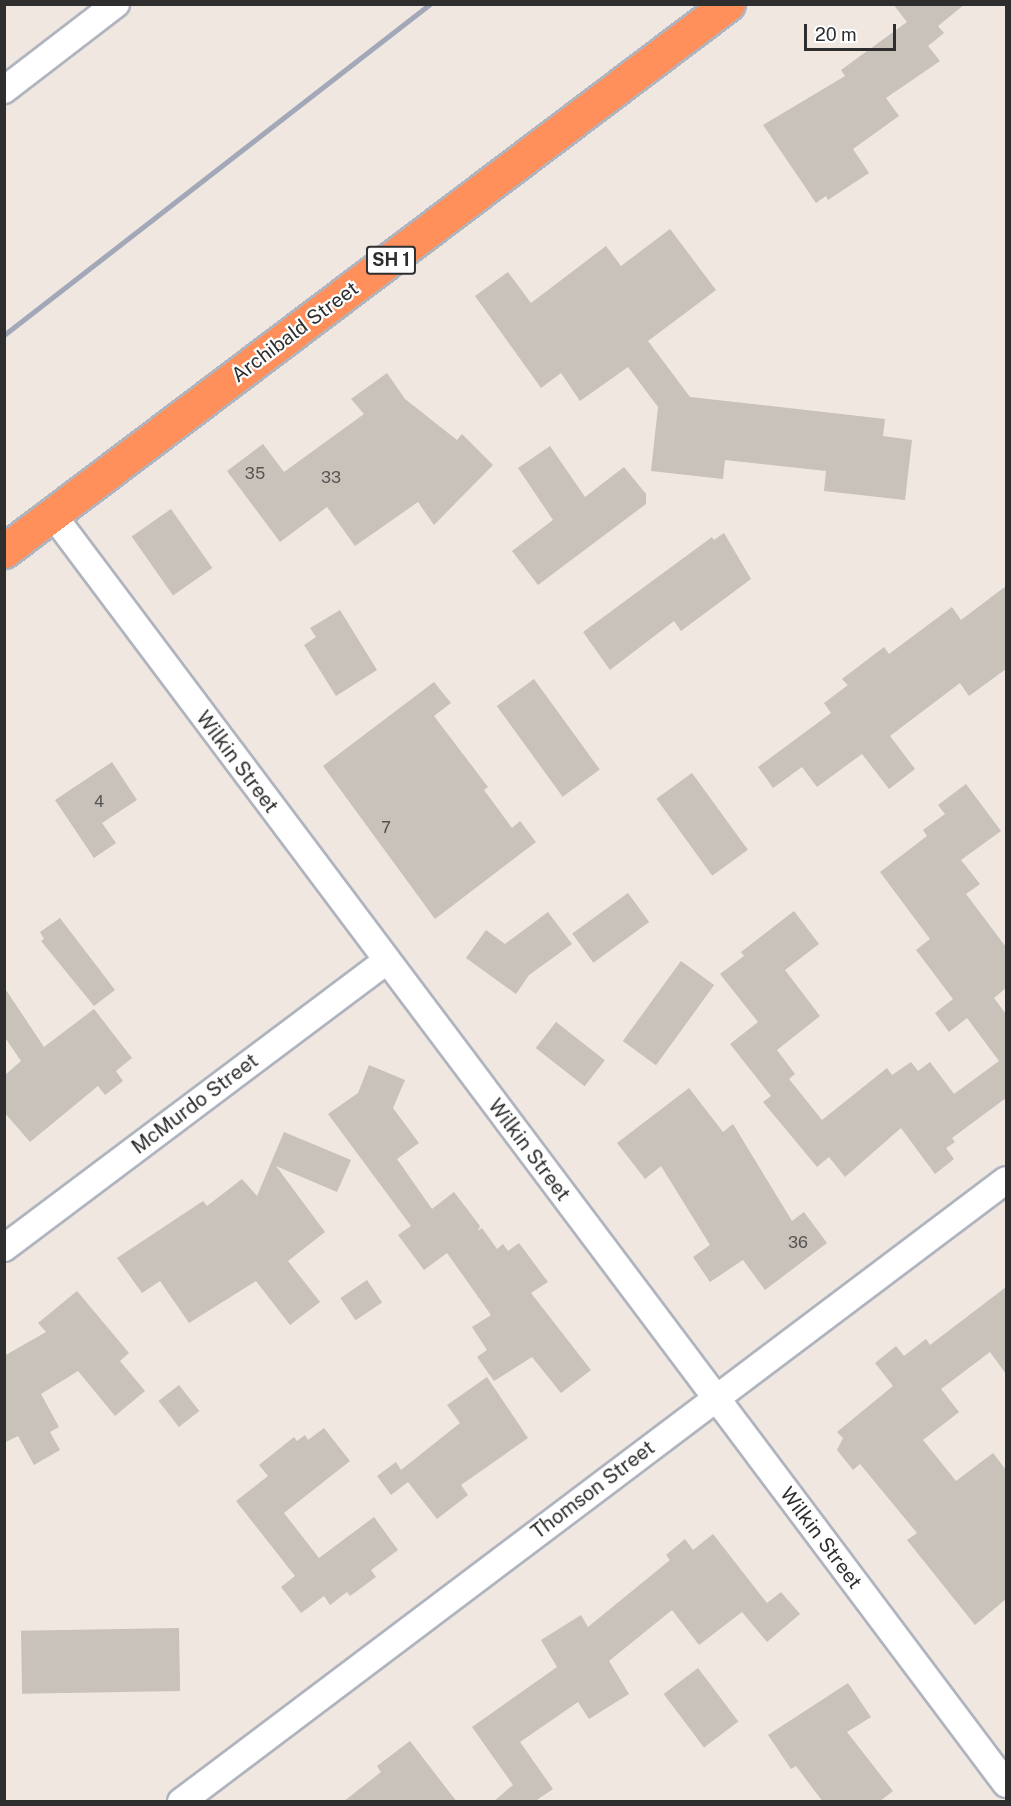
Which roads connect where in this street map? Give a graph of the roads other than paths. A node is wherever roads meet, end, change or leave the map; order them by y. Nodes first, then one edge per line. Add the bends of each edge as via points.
1 (116, 4) edge
2 (728, 4) edge
3 (4, 90) edge
4 (53, 515) junction
5 (4, 551) edge
6 (386, 961) junction
7 (1006, 1180) edge
8 (4, 1248) edge
9 (716, 1398) junction
10 (1006, 1784) edge
11 (181, 1802) edge

1 - 3 street
2 - 4 highway, Archibald Street / SH 1
4 - 5 highway, Archibald Street / SH 1
4 - 6 street, Wilkin Street
6 - 8 street, McMurdo Street
6 - 9 street, Wilkin Street
7 - 9 street, Thomson Street
9 - 10 street, Wilkin Street
9 - 11 street, Thomson Street

